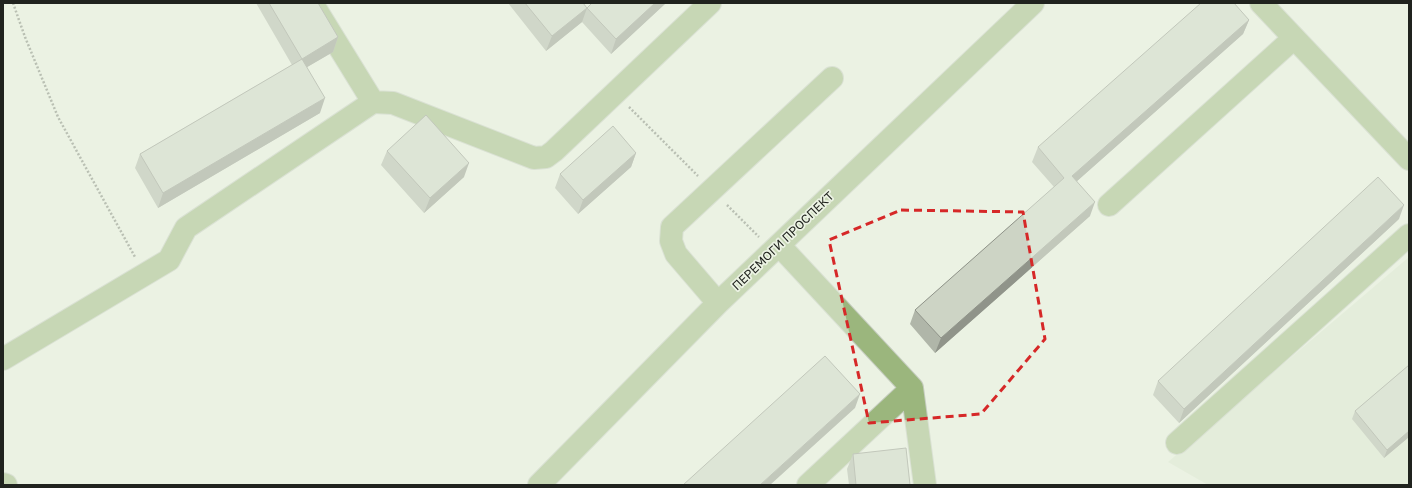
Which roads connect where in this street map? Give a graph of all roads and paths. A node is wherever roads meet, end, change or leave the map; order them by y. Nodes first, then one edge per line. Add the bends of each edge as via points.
1 (13, 3) edge
2 (312, 3) edge
3 (710, 3) edge
4 (1033, 3) edge
5 (1261, 3) edge
6 (1294, 38) junction
7 (832, 78) dead end
8 (615, 93) junction
9 (373, 102) junction
10 (1409, 159) edge
11 (712, 190) junction
12 (1109, 205) dead end
13 (1409, 235) edge
14 (776, 248) junction
15 (144, 275) junction
16 (718, 303) junction
17 (3, 359) edge
18 (912, 388) junction
19 (1177, 444) dead end
20 (539, 485) edge
21 (808, 485) edge
22 (925, 485) edge

1 - 15 path via 58,117
2 - 9 street
3 - 8 street
4 - 14 street, ПЕРЕМОГИ ПРОСПЕКТ
5 - 6 street
6 - 10 street
6 - 12 street
7 - 11 street
8 - 9 street via 554,151 546,157 534,158 393,103
8 - 11 path
9 - 15 street via 186,228 169,260
11 - 14 path
11 - 16 street via 672,227 671,241 676,254
13 - 19 street
14 - 16 street, ПЕРЕМОГИ ПРОСПЕКТ
14 - 18 street
15 - 17 street
16 - 20 street, ПЕРЕМОГИ ПРОСПЕКТ
18 - 21 street
18 - 22 street

